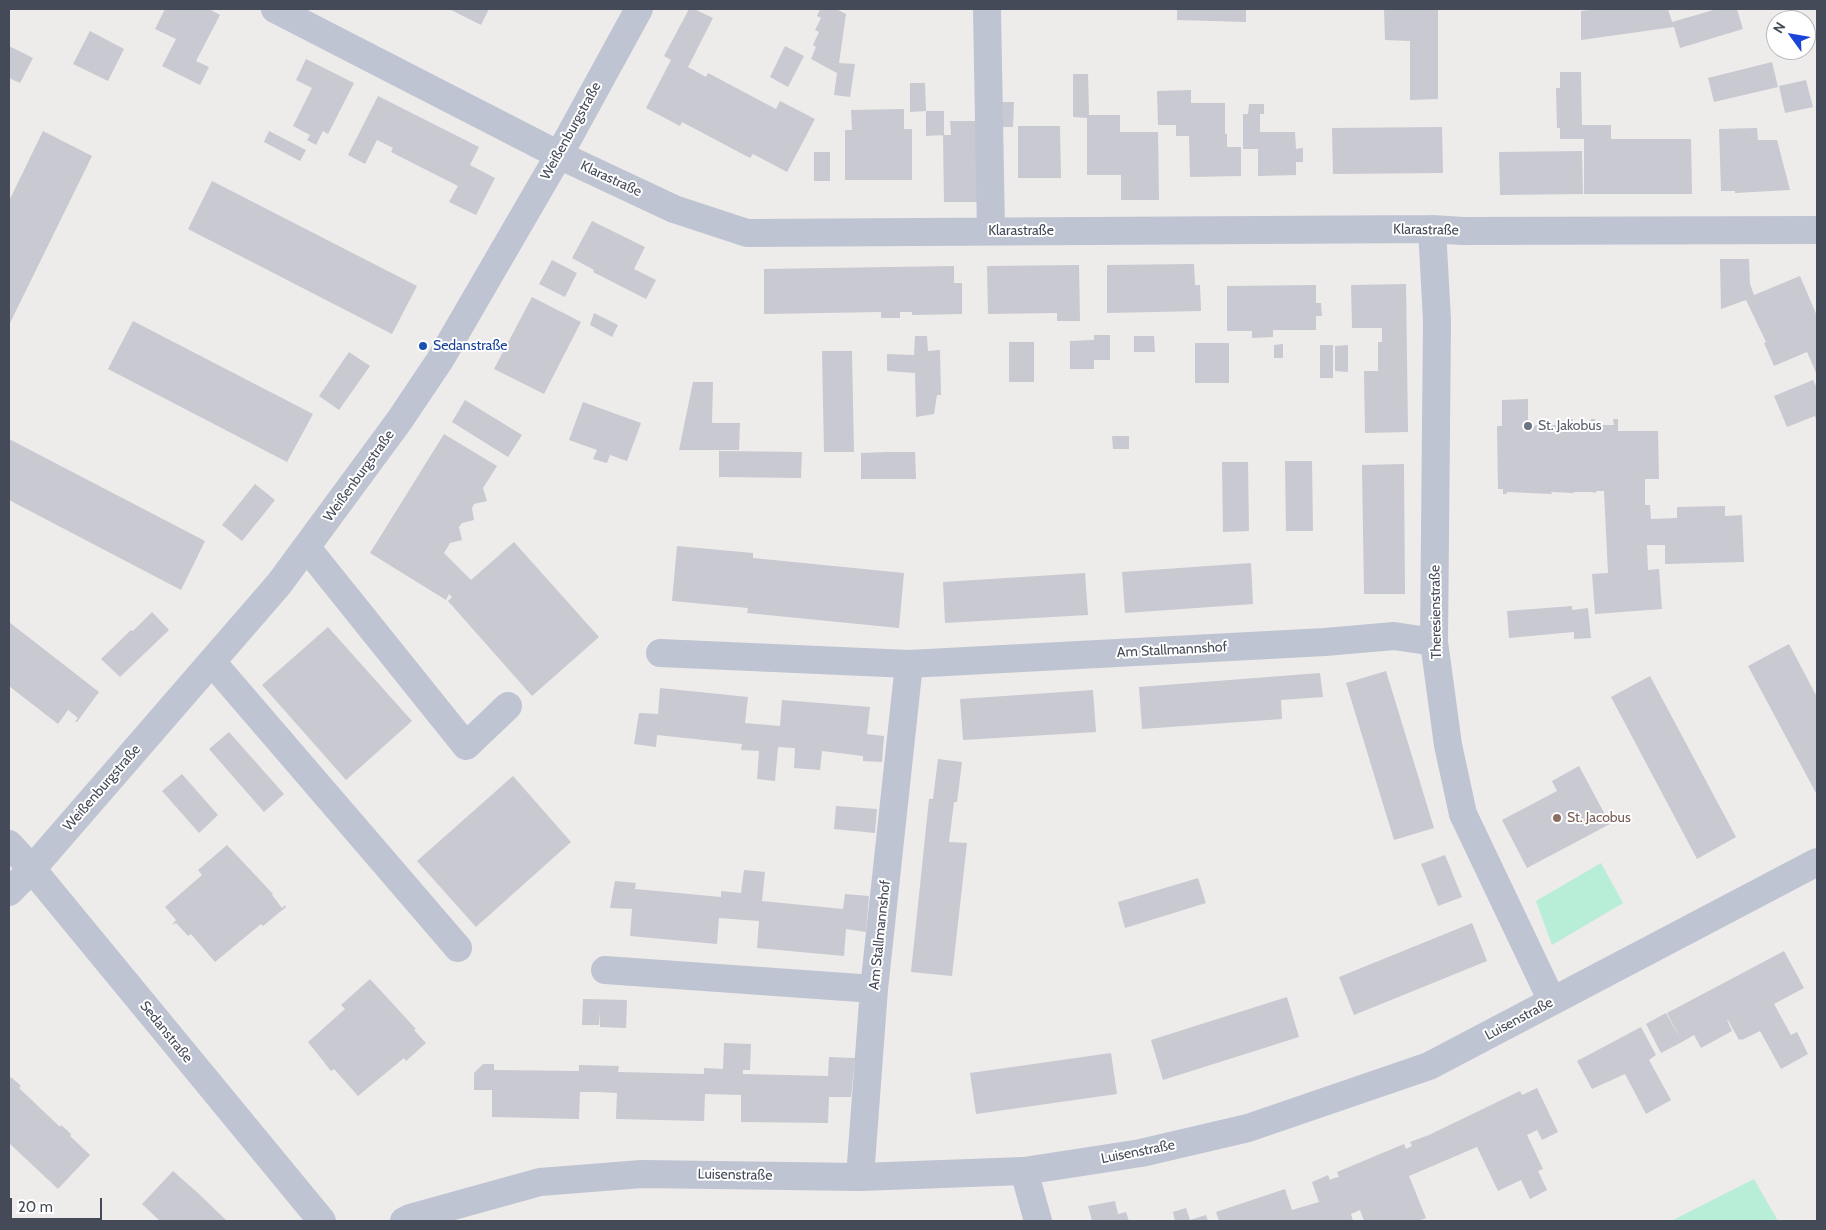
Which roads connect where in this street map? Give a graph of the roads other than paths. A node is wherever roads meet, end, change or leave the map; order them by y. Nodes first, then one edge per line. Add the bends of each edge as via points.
1 (275, 9) edge
2 (639, 9) edge
3 (987, 9) edge
4 (559, 155) junction
5 (1432, 230) junction
6 (1817, 230) edge
7 (991, 231) junction
8 (307, 548) junction
9 (1434, 642) junction
10 (660, 653) dead end
11 (212, 662) junction
12 (909, 664) junction
13 (508, 706) dead end
14 (9, 844) edge
15 (1817, 862) edge
16 (32, 868) junction
17 (9, 892) edge
18 (458, 948) dead end
19 (605, 970) dead end
20 (874, 990) junction
21 (1552, 1002) junction
22 (1024, 1171) junction
23 (860, 1176) junction
24 (322, 1221) edge
25 (404, 1221) edge
26 (1038, 1221) edge

1 - 4 street, Klarastraße
2 - 4 street, Weißenburgstraße
3 - 7 street
4 - 7 street, Klarastraße via 674,209 747,233
4 - 8 street, Weißenburgstraße via 440,360
5 - 6 street, Klarastraße
5 - 7 street, Klarastraße
5 - 9 street, Theresienstraße via 1437,320
8 - 11 street, Weißenburgstraße
8 - 13 street via 466,746
9 - 12 street, Am Stallmannshof via 1394,636
9 - 21 street, Theresienstraße via 1448,745 1463,814
10 - 12 street, Am Stallmannshof
11 - 16 street, Weißenburgstraße
11 - 18 street
12 - 20 street, Am Stallmannshof
14 - 16 street, Sedanstraße
15 - 21 street, Luisenstraße
16 - 17 street, Weißenburgstraße
16 - 24 street, Sedanstraße
19 - 20 street
20 - 23 street, Am Stallmannshof
21 - 22 street, Luisenstraße via 1429,1066 1248,1128 1141,1153
22 - 23 street, Luisenstraße
22 - 26 street
23 - 25 street, Luisenstraße via 642,1174 540,1182

